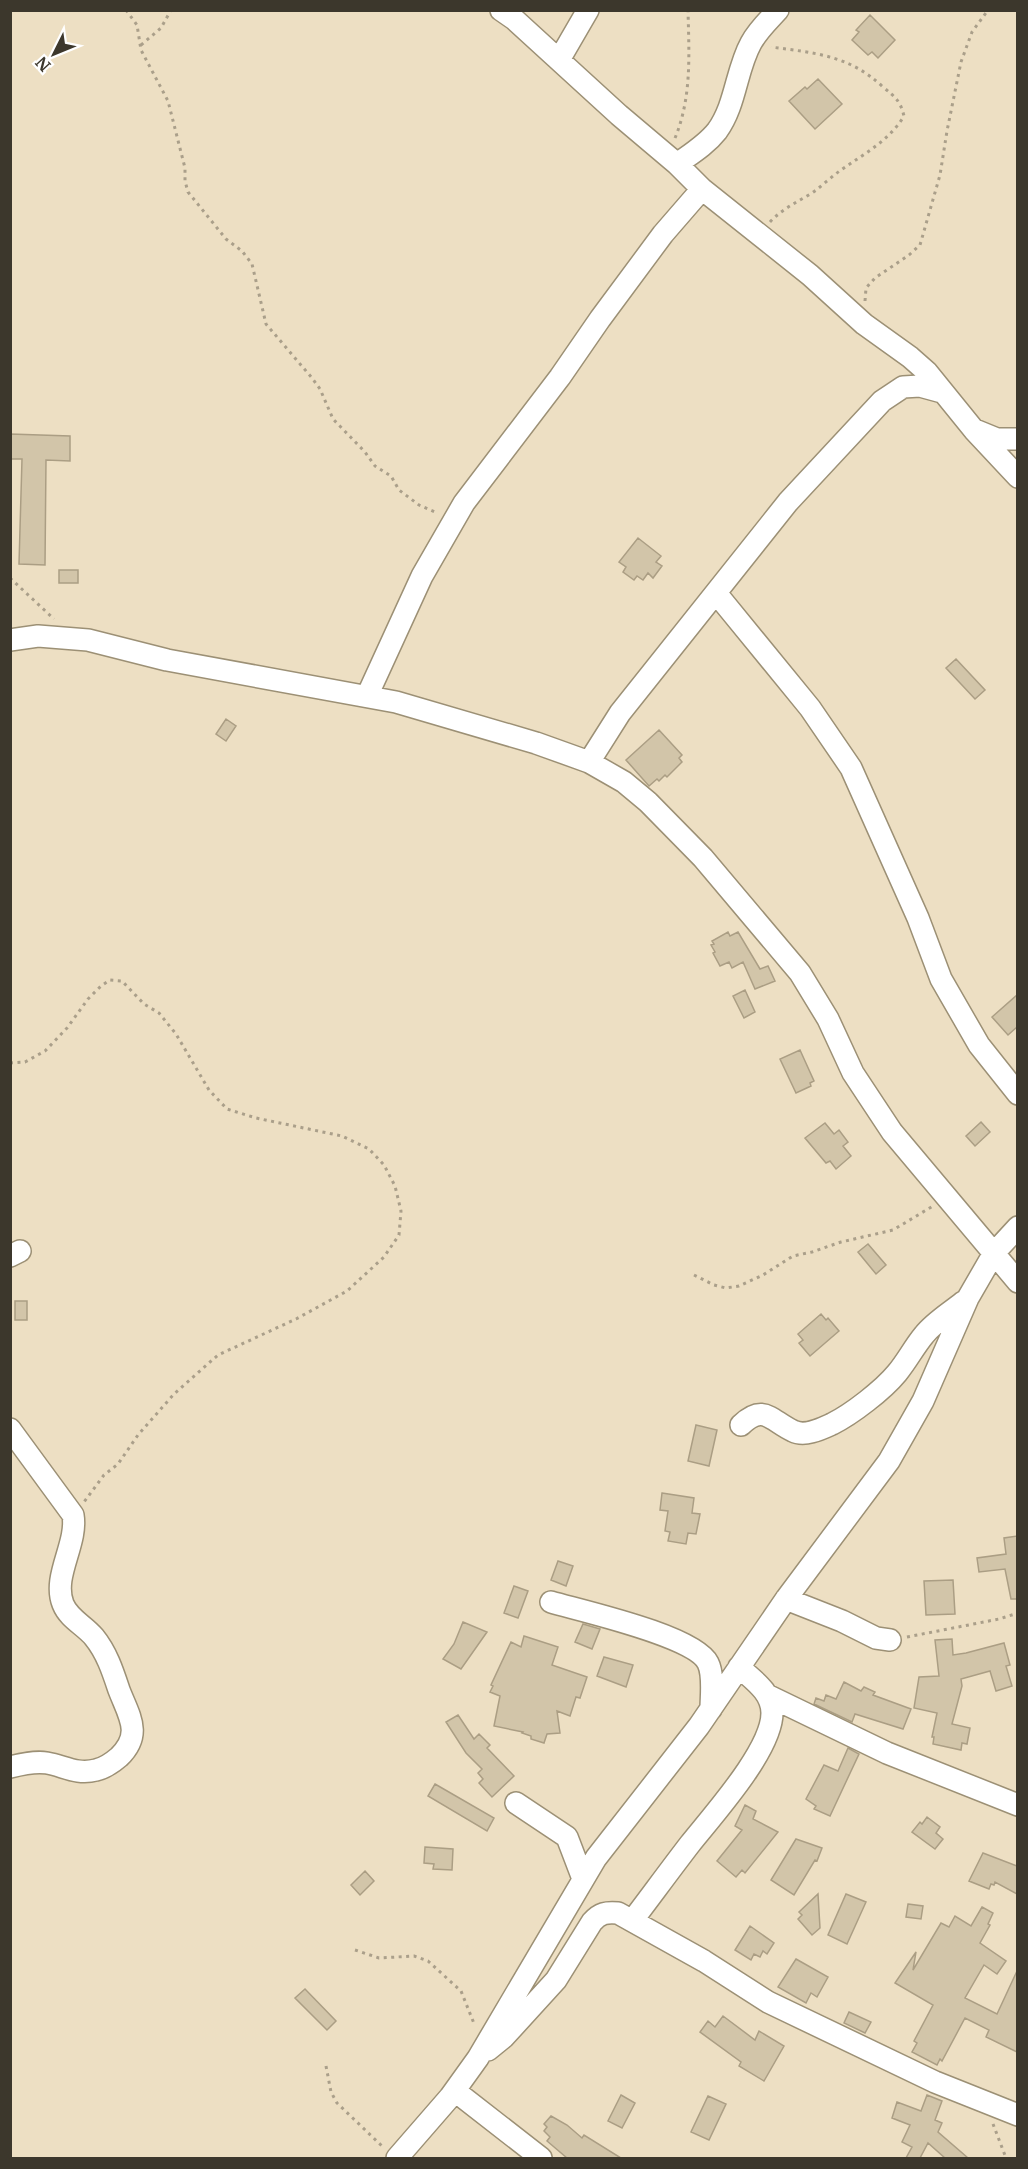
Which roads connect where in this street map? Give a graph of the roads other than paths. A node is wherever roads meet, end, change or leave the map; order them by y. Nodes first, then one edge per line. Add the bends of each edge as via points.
1 (501, 10) edge
2 (588, 10) edge
3 (778, 10) edge
4 (559, 60) junction
5 (672, 160) junction
6 (702, 189) junction
7 (942, 392) junction
8 (974, 430) junction
9 (1017, 439) edge
10 (1017, 477) edge
11 (716, 593) junction
12 (10, 640) edge
13 (367, 696) junction
14 (590, 762) junction
15 (1017, 1094) edge
16 (1017, 1227) edge
17 (994, 1253) junction
18 (1017, 1282) edge
19 (968, 1298) junction
20 (741, 1425) dead end
21 (10, 1429) edge
22 (786, 1599) junction
23 (551, 1602) dead end
24 (890, 1640) road end
25 (739, 1667) junction
26 (769, 1696) junction
27 (711, 1709) junction
28 (10, 1767) edge
29 (516, 1803) dead end
30 (1017, 1805) edge
31 (583, 1879) junction
32 (632, 1921) junction
33 (480, 2054) junction
34 (454, 2091) junction
35 (1017, 2115) edge
36 (392, 2155) edge
37 (541, 2158) edge

1 - 4 street
2 - 4 street
3 - 5 street via 750,44 718,129 703,146
4 - 5 street
5 - 6 street
6 - 7 street via 864,324 910,357
6 - 13 street via 663,234 479,481 422,576
7 - 8 street
7 - 11 street via 920,386 903,387 882,401 788,502
8 - 9 street via 997,439
8 - 10 street
11 - 14 street via 620,713
11 - 15 street via 810,708 851,768 941,979 979,1045
12 - 13 street via 38,636 76,638 167,660
13 - 14 street via 494,730
14 - 17 street via 648,801 703,858 800,973 828,1019 853,1073 892,1132
16 - 17 street
17 - 18 street
17 - 19 street
19 - 20 street via 925,1333 896,1374 834,1423 809,1433 794,1432 759,1414
19 - 22 street via 923,1401 889,1461
21 - 28 street via 73,1515 74,1530 60,1594 63,1606 94,1638 111,1664 131,1717 132,1732 130,1744 111,1764 98,1770 81,1773 47,1763
22 - 24 street via 876,1638
22 - 25 street
23 - 27 street via 690,1647 710,1666
25 - 26 street
25 - 27 street
26 - 30 street via 887,1753
26 - 32 street via 772,1714 760,1748
27 - 31 street
29 - 31 street via 567,1837
31 - 33 street
32 - 33 street via 618,1913 598,1915 549,1988 504,2037
32 - 35 street via 768,2002 935,2082
33 - 34 street
34 - 36 street
34 - 37 street

